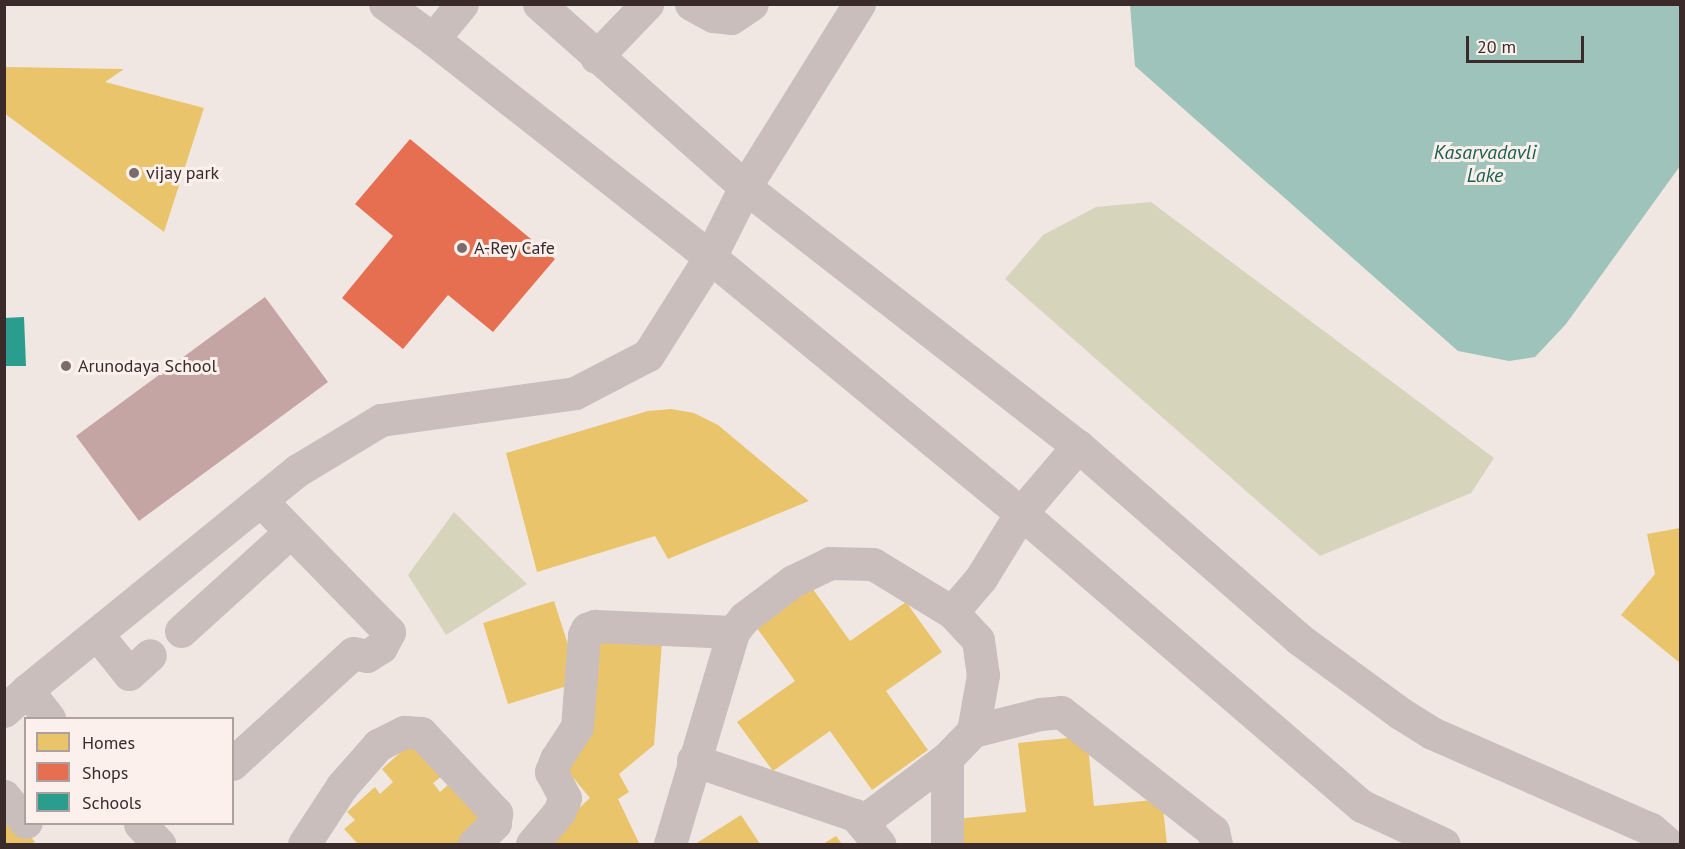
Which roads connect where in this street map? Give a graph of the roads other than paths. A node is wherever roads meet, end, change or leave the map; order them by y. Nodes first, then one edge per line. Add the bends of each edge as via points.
1 (385, 4) edge
2 (462, 4) edge
3 (539, 4) edge
4 (646, 4) edge
5 (691, 4) edge
6 (752, 4) edge
7 (859, 4) edge
8 (433, 39) junction
9 (596, 57) junction
10 (745, 187) junction
11 (710, 257) junction
12 (1078, 446) junction
13 (261, 501) junction
14 (1021, 513) junction
15 (290, 532) junction
16 (952, 612) junction
17 (181, 631) dead end
18 (733, 632) junction
19 (97, 634) junction
20 (130, 672) dead end
21 (16, 701) edge
22 (47, 717) edge
23 (973, 731) junction
24 (947, 758) junction
25 (693, 760) junction
26 (234, 762) edge
27 (4, 796) edge
28 (24, 821) edge
29 (28, 825) edge
30 (870, 833) edge
31 (42, 844) edge
32 (304, 844) edge
33 (474, 844) edge
34 (532, 844) edge
35 (670, 844) edge
36 (947, 844) edge
37 (1216, 844) edge
38 (1444, 844) edge
39 (1668, 844) edge

1 - 8 street
2 - 8 street
3 - 9 street
4 - 9 street
5 - 6 street via 713,16 731,18
7 - 10 street
8 - 11 street
9 - 10 street
10 - 11 street
10 - 12 street
11 - 13 street via 648,355 575,393 381,420 298,470
11 - 14 street
12 - 14 street
12 - 39 street via 1299,639 1400,713 1432,733 1651,829
13 - 15 street
13 - 19 street
14 - 16 street via 981,578
14 - 38 street via 1362,806
15 - 17 street
15 - 26 street via 389,632 381,647 367,656 353,653
16 - 18 street via 873,564 830,563 794,581 744,618
16 - 23 street via 978,640 983,675
18 - 25 street
18 - 34 street via 595,626 587,629 577,727 551,772 565,798 560,812
19 - 20 street
19 - 21 street
21 - 22 street
23 - 24 street
23 - 37 street via 1061,712 1213,831
24 - 30 street
24 - 36 street
25 - 30 street via 855,815
25 - 35 street
27 - 28 street
29 - 31 street
32 - 33 street via 342,786 378,745 404,732 421,733 496,813 495,823

